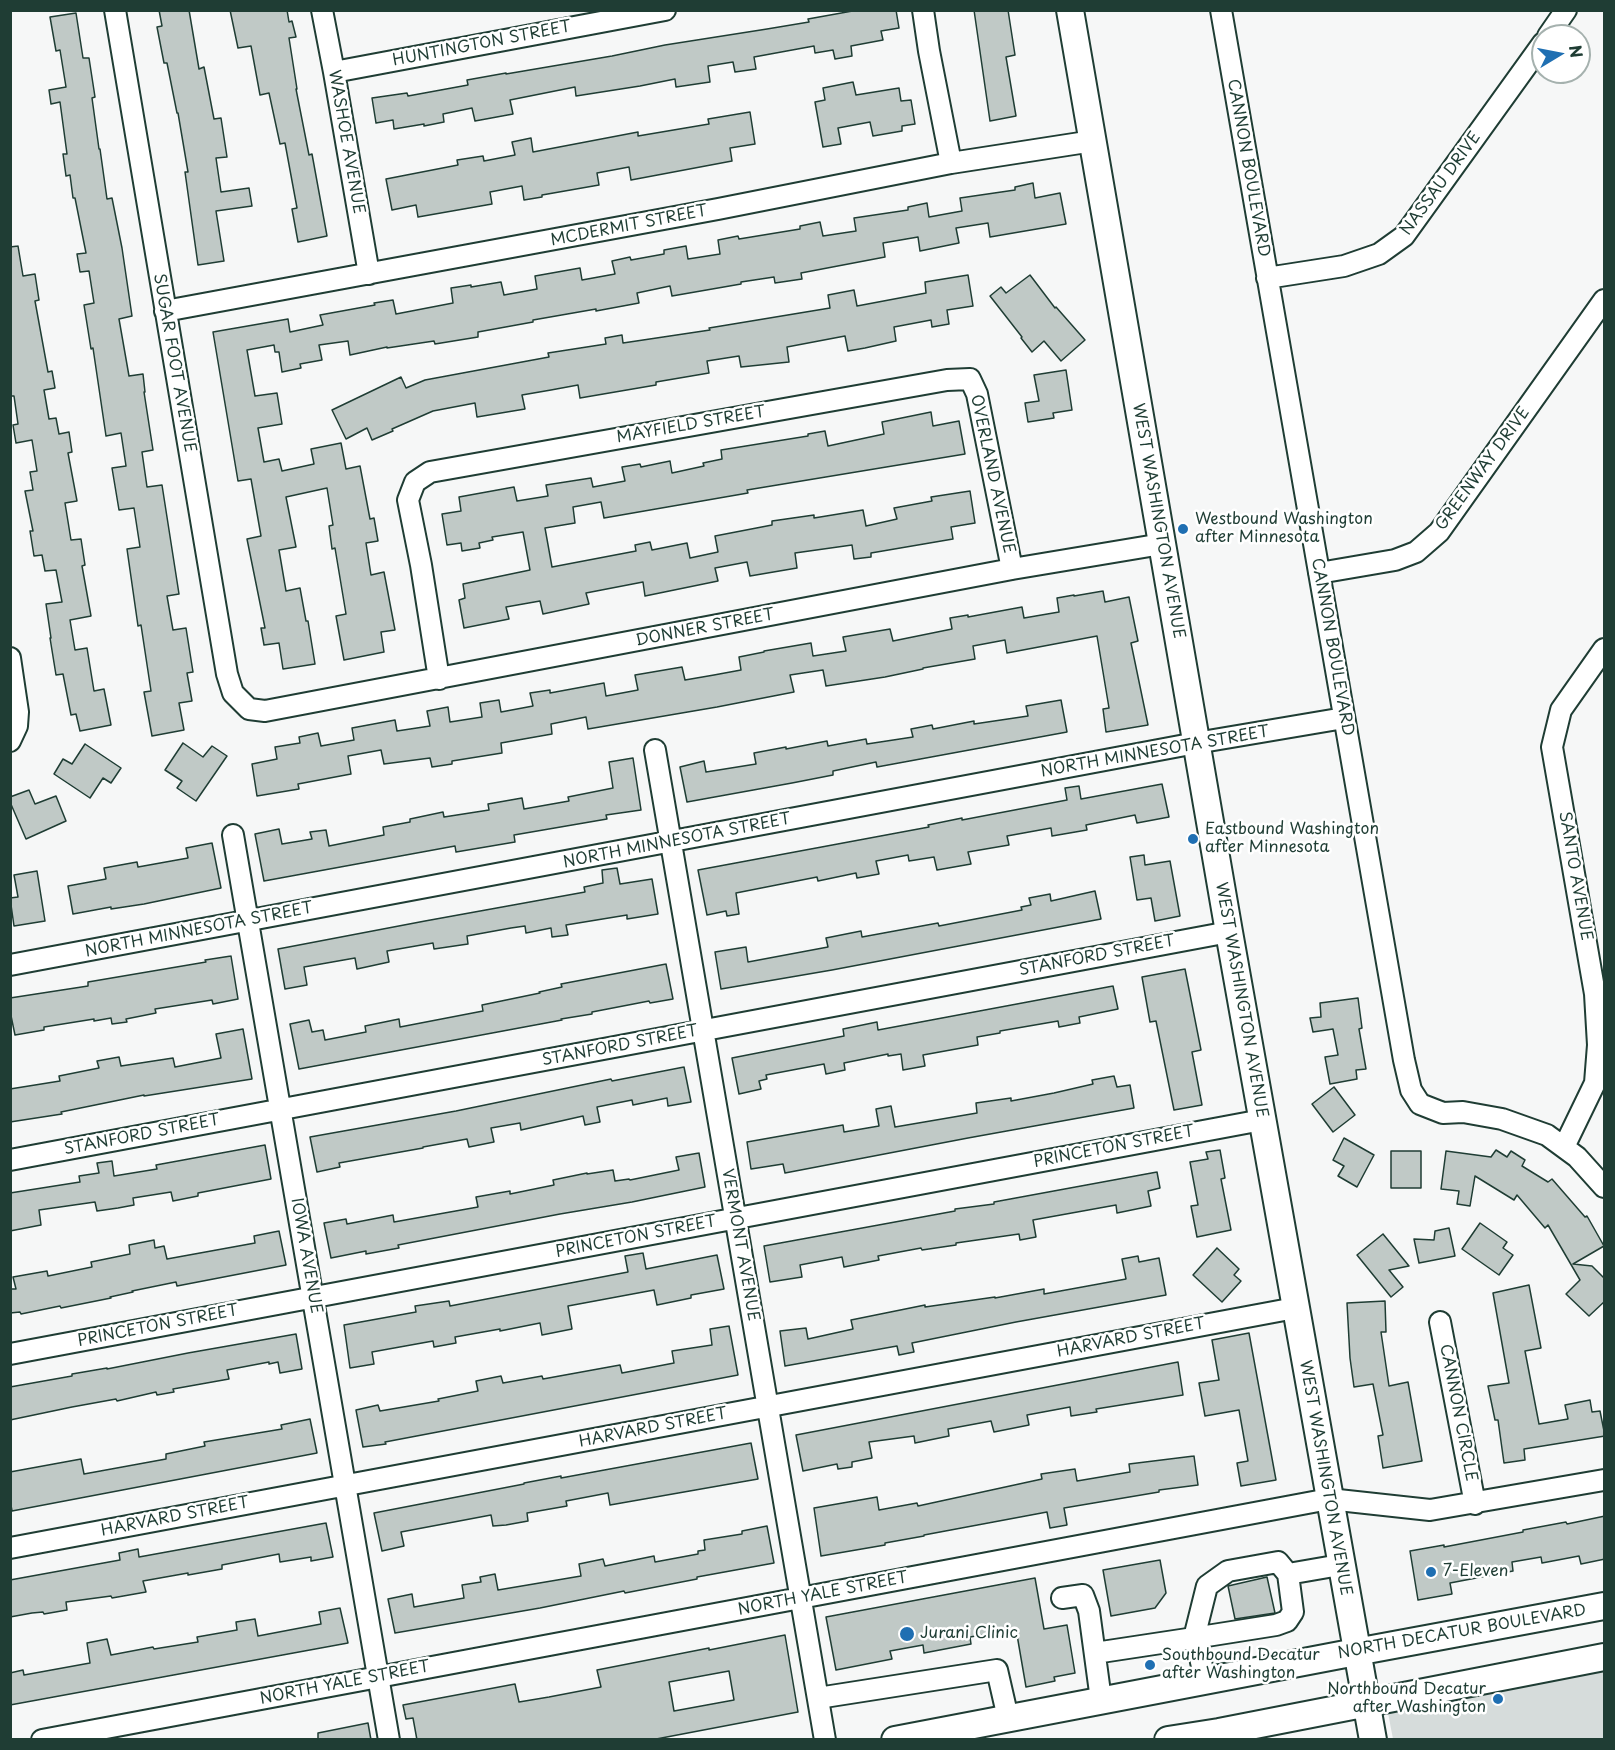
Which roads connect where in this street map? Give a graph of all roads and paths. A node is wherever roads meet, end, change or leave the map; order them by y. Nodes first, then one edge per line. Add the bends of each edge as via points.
1 (115, 10) edge
2 (322, 10) edge
3 (665, 10) edge
4 (923, 10) edge
5 (1070, 10) edge
6 (1221, 10) edge
7 (1566, 10) edge
8 (1556, 24) edge
9 (1531, 60) edge
10 (334, 72) junction
11 (1093, 141) junction
12 (951, 163) junction
13 (369, 274) junction
14 (1268, 278) junction
15 (1605, 300) edge
16 (165, 311) junction
17 (970, 379) joint
18 (1162, 544) junction
19 (1012, 569) junction
20 (1318, 573) junction
21 (1605, 649) edge
22 (10, 658) edge
23 (439, 679) junction
24 (249, 708) joint
25 (1344, 718) junction
26 (11, 741) edge
27 (1196, 743) junction
28 (655, 750) dead end
29 (233, 835) dead end
30 (670, 842) junction
31 (248, 921) junction
32 (1228, 932) junction
33 (10, 965) edge
34 (703, 1030) junction
35 (281, 1109) junction
36 (1262, 1120) junction
37 (1564, 1147) junction
38 (10, 1160) edge
39 (1605, 1187) edge
40 (735, 1218) junction
41 (313, 1297) junction
42 (1295, 1308) junction
43 (1440, 1322) dead end
44 (10, 1354) edge
45 (768, 1406) junction
46 (1605, 1480) edge
47 (346, 1485) junction
48 (1329, 1499) junction
49 (1475, 1504) junction
50 (10, 1548) edge
51 (1340, 1565) junction
52 (1288, 1574) junction
53 (801, 1598) junction
54 (1062, 1598) dead end
55 (1605, 1606) edge
56 (1194, 1638) junction
57 (1356, 1652) junction
58 (1095, 1653) junction
59 (1605, 1657) edge
60 (379, 1677) junction
61 (1205, 1680) junction
62 (818, 1698) junction
63 (1101, 1700) junction
64 (1366, 1703) junction
65 (1008, 1718) junction
66 (1220, 1736) edge
67 (42, 1740) edge
68 (389, 1740) edge
69 (825, 1740) edge
70 (895, 1740) edge
71 (1167, 1740) edge
72 (1373, 1740) edge

1 - 16 street, SUGAR FOOT AVENUE
2 - 10 street, WASHOE AVENUE
3 - 10 street, HUNTINGTON STREET
4 - 12 street
5 - 11 main road, WEST WASHINGTON AVENUE
6 - 14 street, CANNON BOULEVARD
7 - 8 street
9 - 14 street, NASSAU DRIVE via 1404,236 1378,254 1344,266
10 - 13 street, WASHOE AVENUE
11 - 12 street, MCDERMIT STREET
11 - 18 main road, WEST WASHINGTON AVENUE
12 - 13 street, MCDERMIT STREET
13 - 16 street, MCDERMIT STREET
14 - 20 street, CANNON BOULEVARD
15 - 20 street, GREENWAY DRIVE via 1439,532 1416,552 1395,560
16 - 24 street, SUGAR FOOT AVENUE via 227,674 233,693
17 - 19 street, OVERLAND AVENUE via 977,394
17 - 23 street, MAYFIELD STREET via 430,472 415,482 408,500
18 - 19 street, DONNER STREET
18 - 27 main road, WEST WASHINGTON AVENUE
19 - 23 street, DONNER STREET
20 - 25 street, CANNON BOULEVARD
21 - 37 street, SANTO AVENUE via 1561,710 1552,747 1595,994 1598,1045 1595,1083
22 - 26 street via 18,712
23 - 24 street, DONNER STREET via 265,711
25 - 27 street, NORTH MINNESOTA STREET
25 - 37 street, CANNON BOULEVARD via 1411,1090 1420,1104 1443,1113 1463,1112 1502,1119 1547,1135
27 - 30 street, NORTH MINNESOTA STREET
27 - 32 main road, WEST WASHINGTON AVENUE
28 - 30 street, VERMONT AVENUE
29 - 31 street, IOWA AVENUE
30 - 31 street, NORTH MINNESOTA STREET
30 - 34 street, VERMONT AVENUE
31 - 33 street, NORTH MINNESOTA STREET
31 - 35 street, IOWA AVENUE
32 - 34 street, STANFORD STREET
32 - 36 main road, WEST WASHINGTON AVENUE
34 - 35 street, STANFORD STREET
34 - 40 street, VERMONT AVENUE
35 - 38 street, STANFORD STREET
35 - 41 street, IOWA AVENUE
36 - 40 street, PRINCETON STREET
36 - 42 main road, WEST WASHINGTON AVENUE
37 - 39 street
40 - 41 street, PRINCETON STREET
40 - 45 street, VERMONT AVENUE
41 - 44 street, PRINCETON STREET
41 - 47 street, IOWA AVENUE
42 - 45 street, HARVARD STREET
42 - 48 main road, WEST WASHINGTON AVENUE
43 - 49 street, CANNON CIRCLE
45 - 47 street, HARVARD STREET
45 - 53 street, VERMONT AVENUE
46 - 49 street, NORTH YALE STREET
47 - 50 street, HARVARD STREET
47 - 60 street, IOWA AVENUE
48 - 49 street, NORTH YALE STREET via 1430,1510
48 - 51 main road, WEST WASHINGTON AVENUE
48 - 53 street, NORTH YALE STREET
51 - 52 street
51 - 57 main road, WEST WASHINGTON AVENUE
52 - 56 street via 1293,1612 1287,1621
52 - 56 street via 1278,1562 1228,1571 1207,1586
53 - 60 street, NORTH YALE STREET
53 - 62 street, VERMONT AVENUE
54 - 58 street via 1083,1595
55 - 57 main road, NORTH DECATUR BOULEVARD
56 - 58 street
56 - 61 street
57 - 61 main road, NORTH DECATUR BOULEVARD
57 - 64 main road, WEST WASHINGTON AVENUE
58 - 63 street
59 - 64 main road
60 - 67 street, NORTH YALE STREET
60 - 68 street, IOWA AVENUE
61 - 63 main road, NORTH DECATUR BOULEVARD
62 - 65 street via 997,1670
62 - 69 street, VERMONT AVENUE
63 - 65 main road, NORTH DECATUR BOULEVARD
64 - 66 main road
64 - 72 main road, WEST WASHINGTON AVENUE
65 - 70 main road, NORTH DECATUR BOULEVARD
66 - 71 main road

